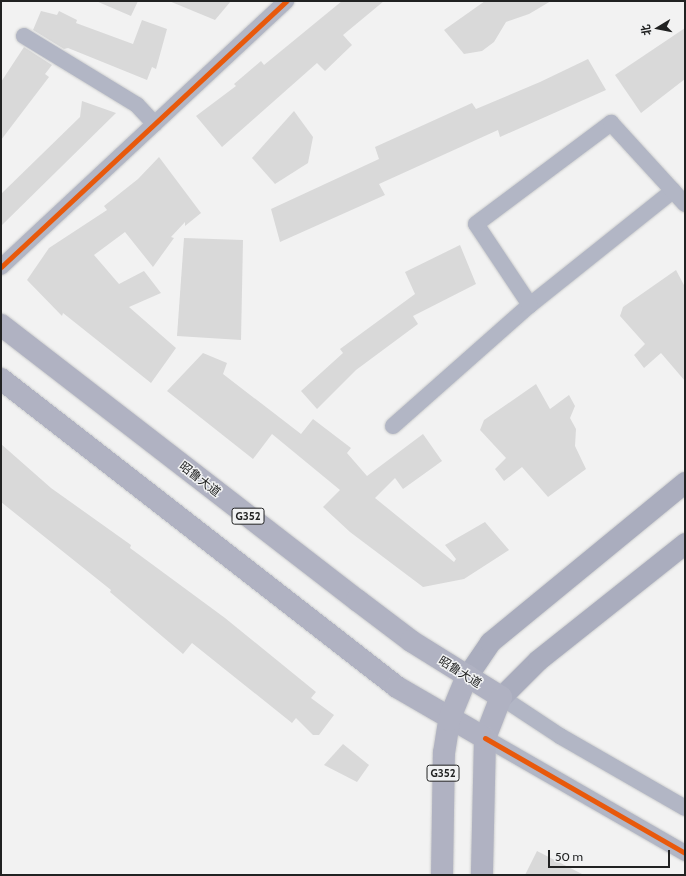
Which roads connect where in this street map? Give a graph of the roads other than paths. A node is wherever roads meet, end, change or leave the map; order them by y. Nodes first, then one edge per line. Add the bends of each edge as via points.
1 (286, 1) edge
2 (24, 36) dead end
3 (155, 124) junction
4 (673, 191) junction
5 (685, 204) edge
6 (1, 266) edge
7 (530, 304) junction
8 (1, 325) edge
9 (1, 379) edge
10 (393, 426) dead end
11 (685, 482) edge
12 (685, 543) edge
13 (467, 676) junction
14 (501, 697) junction
15 (449, 720) junction
16 (485, 738) junction
17 (685, 808) edge
18 (685, 853) edge
19 (442, 875) edge
20 (482, 875) edge

1 - 3 street
2 - 3 street via 136,105
3 - 6 street
4 - 5 street
4 - 7 street
4 - 7 street via 612,123 476,224
7 - 10 street
8 - 13 highway, 昭鲁大道 / G352 via 356,600 411,641
9 - 15 highway via 360,659
11 - 13 main road via 490,642
12 - 14 main road via 538,660
13 - 14 highway, 昭鲁大道 / G352
13 - 15 highway, G352
14 - 16 highway
14 - 17 street via 560,736
15 - 16 highway
15 - 19 highway, G352 via 443,778
16 - 18 street
16 - 20 highway

